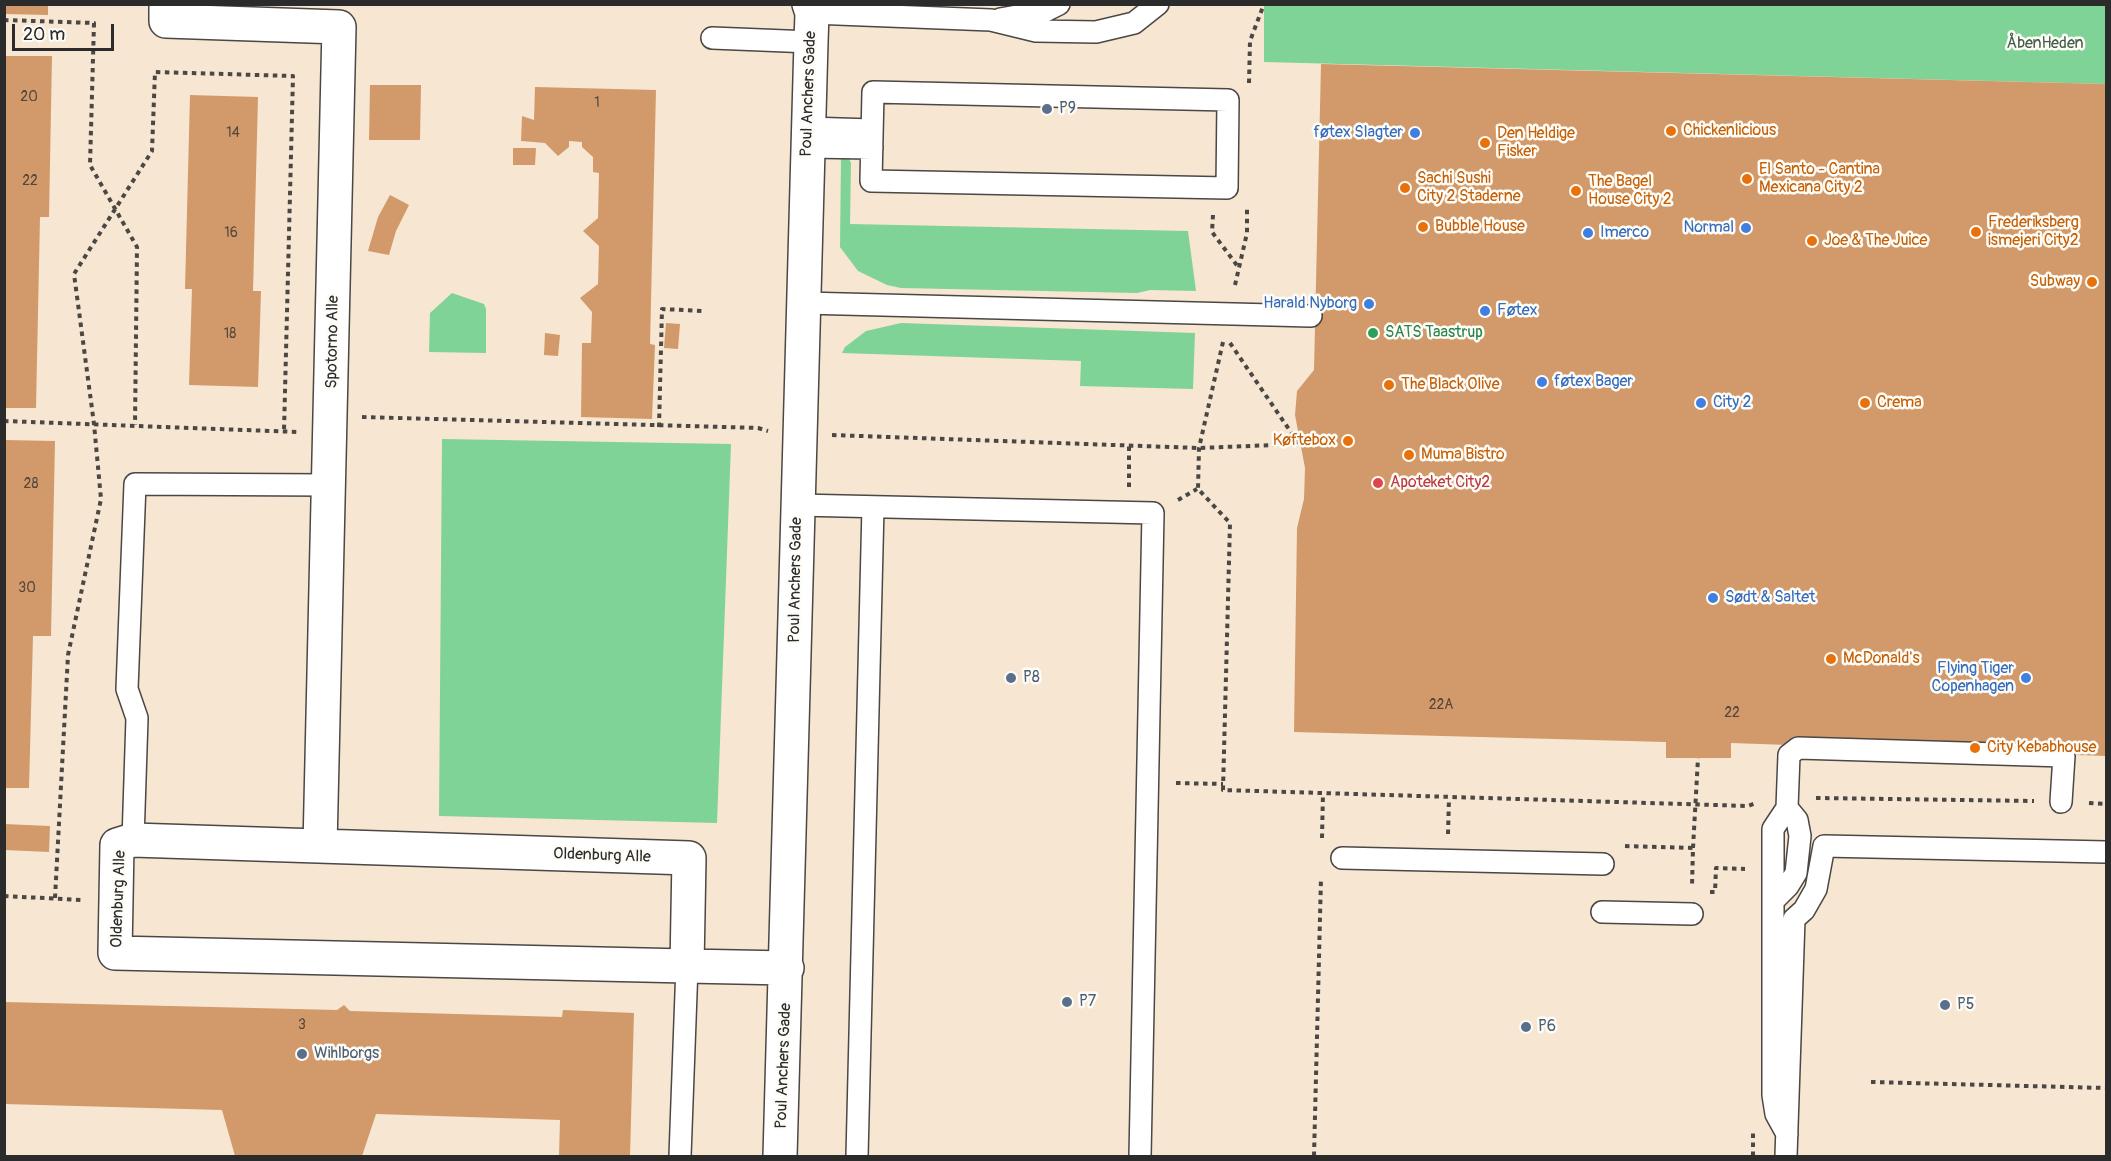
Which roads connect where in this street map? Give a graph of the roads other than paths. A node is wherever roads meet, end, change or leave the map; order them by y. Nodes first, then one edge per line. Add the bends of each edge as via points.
1 (166, 4) edge
2 (1059, 4) edge
3 (1158, 4) edge
4 (810, 20) edge
5 (991, 20) junction
6 (712, 38) dead end
7 (808, 138) junction
8 (872, 139) junction
9 (804, 303) junction
10 (1311, 316) dead end
11 (328, 485) junction
12 (798, 505) junction
13 (873, 507) junction
14 (2061, 802) road end
15 (133, 840) junction
16 (320, 846) junction
17 (2106, 852) edge
18 (1342, 858) dead end
19 (1603, 864) dead end
20 (1602, 912) dead end
21 (1692, 914) dead end
22 (687, 966) junction
23 (787, 968) junction
24 (1787, 1134) junction
25 (680, 1156) edge
26 (780, 1156) edge
27 (857, 1156) edge
28 (1140, 1156) edge
29 (1786, 1156) edge

1 - 11 street, Spotorno Alle via 166,21 339,27
2 - 5 lane via 1045,11
3 - 5 lane via 1134,23 1096,32 1036,31
4 - 5 lane
4 - 6 lane
4 - 7 street, Poul Anchers Gade
7 - 8 lane
7 - 9 street, Poul Anchers Gade
8 - 8 lane via 873,92 1228,100 1227,188 871,181
9 - 10 lane
9 - 12 street, Poul Anchers Gade
11 - 15 lane via 135,484 127,689 137,718
11 - 16 street, Spotorno Alle
12 - 13 lane
12 - 23 street, Poul Anchers Gade
13 - 27 lane
13 - 28 lane via 1153,513
14 - 24 lane via 2064,756 1798,748 1789,755 1787,802 1773,829 1773,1095 1776,1114
15 - 16 street, Oldenburg Alle
15 - 22 street, Oldenburg Alle via 117,845 115,953
16 - 22 street, Oldenburg Alle via 689,858
17 - 24 lane via 1824,846 1816,889 1794,919
18 - 19 lane
20 - 21 lane
22 - 23 street, Oldenburg Alle
22 - 25 lane
23 - 26 street, Poul Anchers Gade
24 - 29 lane

